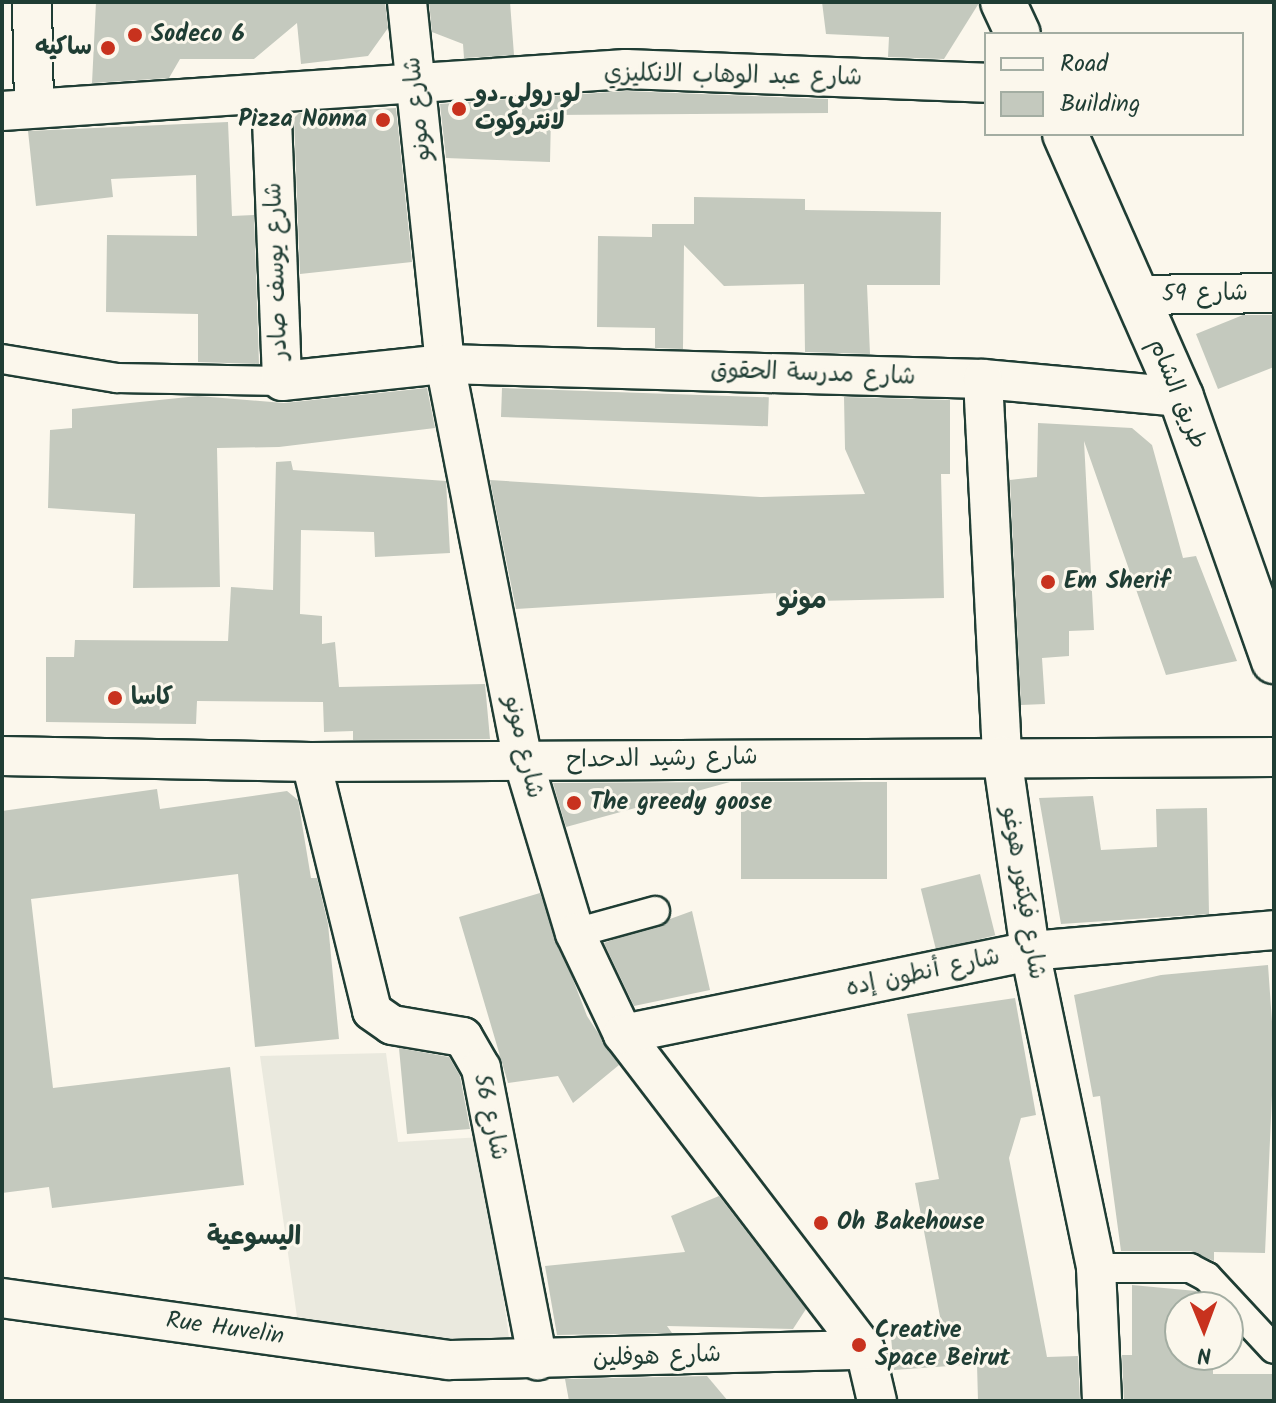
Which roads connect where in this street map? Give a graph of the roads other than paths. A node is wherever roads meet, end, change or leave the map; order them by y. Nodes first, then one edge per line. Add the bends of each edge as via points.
1 (32, 2) edge
2 (407, 2) edge
3 (1003, 2) edge
4 (1017, 32) edge
5 (984, 83) edge
6 (416, 84) junction
7 (271, 93) junction
8 (18, 110) edge
9 (1066, 136) edge
10 (1274, 293) edge
11 (1136, 295) junction
12 (2, 359) edge
13 (445, 364) junction
14 (983, 379) junction
15 (282, 381) junction
16 (1181, 397) junction
17 (1274, 661) edge
18 (2, 756) edge
19 (1002, 756) junction
20 (1274, 757) edge
21 (523, 760) junction
22 (311, 762) junction
23 (655, 911) dead end
24 (1274, 930) edge
25 (575, 933) junction
26 (1030, 951) junction
27 (623, 1034) junction
28 (1096, 1268) junction
29 (2, 1298) edge
30 (1274, 1349) edge
31 (865, 1350) junction
32 (449, 1360) joint
33 (538, 1360) junction
34 (877, 1401) edge
35 (1102, 1401) edge

1 - 8 street
2 - 6 street, شارع مونو
3 - 4 street
5 - 6 street, شارع عبد الوهاب الانكليزي via 626,69
6 - 7 street, شارع عبد الوهاب الانكليزي
6 - 13 street, شارع مونو
7 - 8 street, شارع عبد الوهاب الانكليزي
7 - 15 street, شارع يوسف صادر
9 - 11 street, طريق الشام
10 - 11 street, شارع 59
11 - 16 street, طريق الشام
12 - 15 street via 117,378
13 - 14 street, شارع مدرسة الحقوق
13 - 15 street, شارع يوسف صادر
13 - 21 street, شارع مونو
14 - 16 street, شارع مدرسة الحقوق
14 - 19 street, شارع فيكتور هوغو
16 - 17 street, طريق الشام
18 - 22 street, شارع رشيد الدحداح
19 - 20 street, شارع رشيد الدحداح
19 - 21 street, شارع رشيد الدحداح
19 - 26 street, شارع فيكتور هوغو
21 - 22 street, شارع رشيد الدحداح
21 - 25 street, شارع مونو
22 - 33 street, شارع 56 via 372,1011 392,1025 463,1037 481,1068
23 - 25 street
24 - 26 street, شارع أنطون إده
25 - 27 street, شارع مونو
26 - 27 street, شارع أنطون إده
26 - 28 street, شارع فيكتور هوغو
27 - 31 street, شارع مونو
28 - 30 street via 1190,1268 1207,1277
28 - 35 street, شارع فيكتور هوغو
29 - 32 street, Rue Huvelin
31 - 33 street, شارع هوفلين
31 - 34 street, شارع مونو
32 - 33 street, شارع هوفلين

